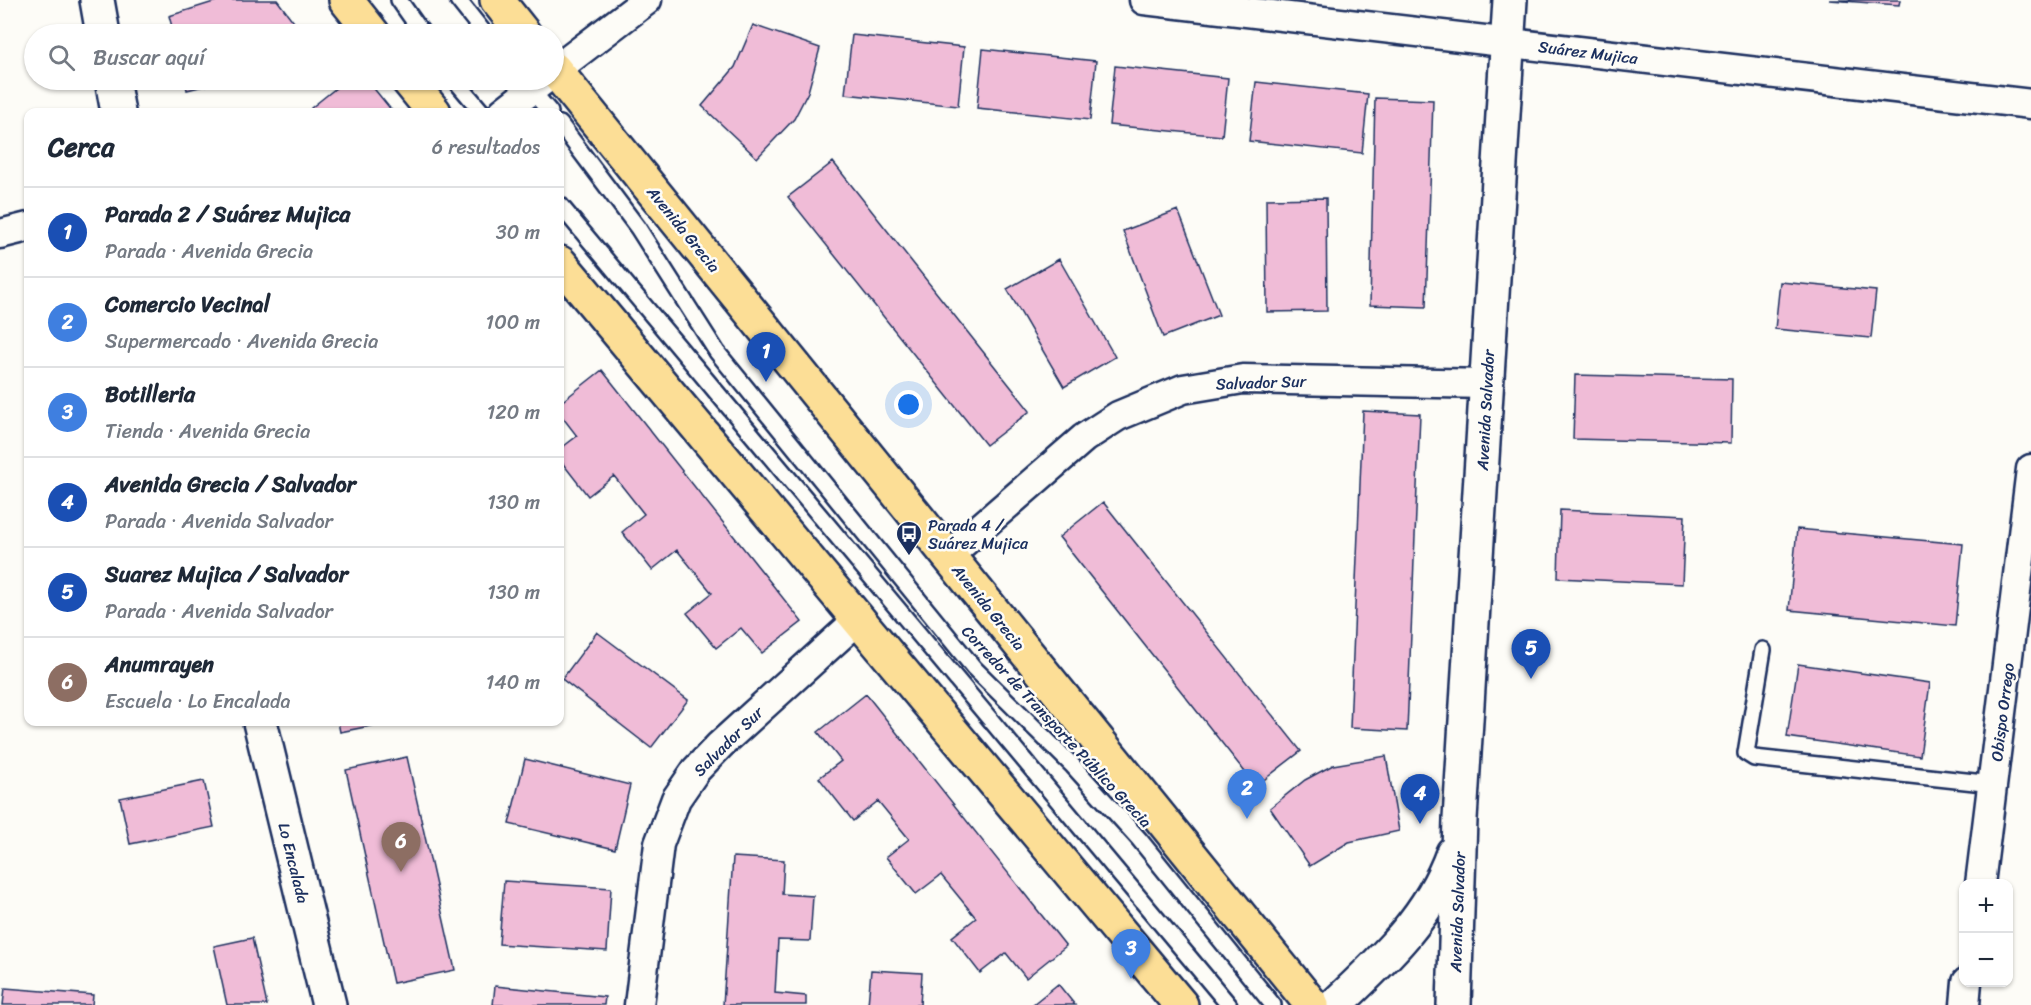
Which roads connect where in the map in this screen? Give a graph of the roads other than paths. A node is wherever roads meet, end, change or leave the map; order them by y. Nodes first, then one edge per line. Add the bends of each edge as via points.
1 (97, 0) edge
2 (346, 0) edge
3 (399, 0) edge
4 (458, 0) edge
5 (497, 0) edge
6 (647, 0) edge
7 (1144, 0) edge
8 (1510, 0) edge
9 (101, 24) edge
10 (365, 24) edge
11 (416, 24) edge
12 (477, 24) edge
13 (516, 24) edge
14 (1507, 42) junction
15 (564, 61) edge
16 (114, 90) edge
17 (416, 90) edge
18 (463, 90) edge
19 (527, 90) edge
20 (546, 90) edge
21 (555, 90) edge
22 (2031, 104) edge
23 (117, 108) edge
24 (431, 108) edge
25 (479, 108) edge
26 (507, 108) edge
27 (549, 108) edge
28 (564, 129) edge
29 (564, 210) edge
30 (24, 228) edge
31 (0, 234) edge
32 (564, 268) edge
33 (1487, 384) junction
34 (2031, 469) edge
35 (948, 556) junction
36 (860, 618) junction
37 (1763, 650) dead end
38 (261, 726) edge
39 (1993, 784) junction
40 (1460, 819) junction
41 (1981, 879) edge
42 (1967, 987) edge
43 (328, 1005) edge
44 (639, 1005) edge
45 (1181, 1005) edge
46 (1229, 1005) edge
47 (1274, 1005) edge
48 (1312, 1005) edge
49 (1335, 1005) edge
50 (1454, 1005) edge
51 (1965, 1005) edge

1 - 9 main road
2 - 10 main road
3 - 11 lane
4 - 12 lane
5 - 13 main road
6 - 15 street
7 - 14 street, Suárez Mujica
8 - 14 main road, Avenida Salvador
14 - 22 street, Suárez Mujica
14 - 33 main road, Avenida Salvador
16 - 23 main road
17 - 24 main road
18 - 25 lane
19 - 26 street
20 - 27 lane
21 - 35 main road, Avenida Grecia
28 - 47 lane, Corredor de Transporte Público Grecia via 638,228 717,352 974,669 1073,766 1139,838
29 - 46 lane
30 - 31 street
32 - 36 main road
33 - 35 street, Salvador Sur via 1243,379 1183,389 1118,416 1084,438
33 - 40 main road, Avenida Salvador
34 - 39 street, Obispo Orrego
35 - 48 main road, Avenida Grecia
36 - 44 street, Salvador Sur via 720,745 676,799 659,844
36 - 45 main road
37 - 39 lane via 1746,753 1754,758
38 - 43 main road, Lo Encalada
39 - 41 street, Obispo Orrego
40 - 49 main road, Avenida Salvador via 1454,853 1428,906 1390,952
40 - 50 main road, Avenida Salvador
42 - 51 street

